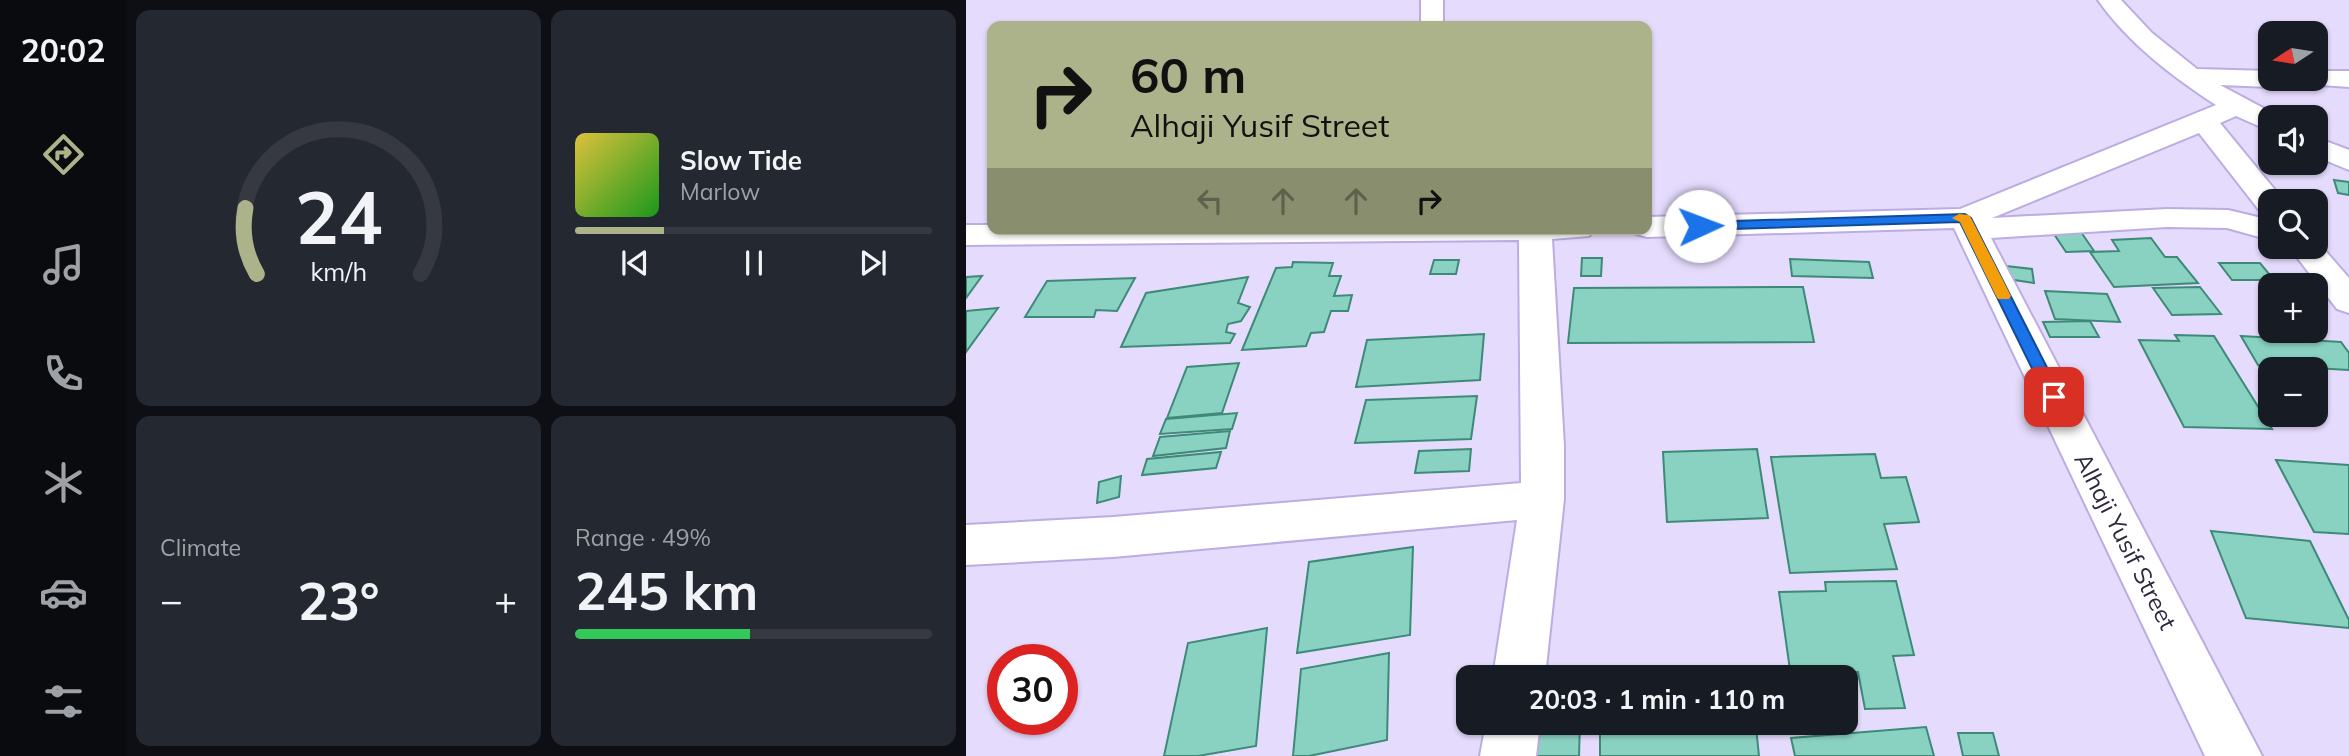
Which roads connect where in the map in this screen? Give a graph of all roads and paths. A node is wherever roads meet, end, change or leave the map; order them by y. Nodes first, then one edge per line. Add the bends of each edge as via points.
1 (1432, 0) edge
2 (2109, 0) edge
3 (1432, 21) edge
4 (2188, 76) junction
5 (2258, 79) edge
6 (2328, 79) edge
7 (2349, 79) edge
8 (2219, 114) junction
9 (2258, 121) edge
10 (2328, 151) edge
11 (2349, 161) edge
12 (2262, 189) edge
13 (1967, 224) junction
14 (1652, 227) edge
15 (2258, 227) edge
16 (966, 235) edge
17 (987, 235) edge
18 (1535, 235) edge
19 (2315, 259) edge
20 (2349, 301) edge
21 (1542, 499) junction
22 (966, 545) edge
23 (1521, 665) edge
24 (1511, 735) edge
25 (1508, 756) edge
26 (2234, 756) edge

1 - 3 street
2 - 4 street
4 - 5 street
4 - 8 street
6 - 7 street
8 - 9 street
8 - 12 street
8 - 13 street
10 - 11 street
13 - 14 street
13 - 15 street via 2167,218 2228,219
13 - 26 street, Alhaji Yusif Street
16 - 17 street
18 - 21 street
19 - 20 street
21 - 22 street via 1113,537
21 - 23 street
24 - 25 street

